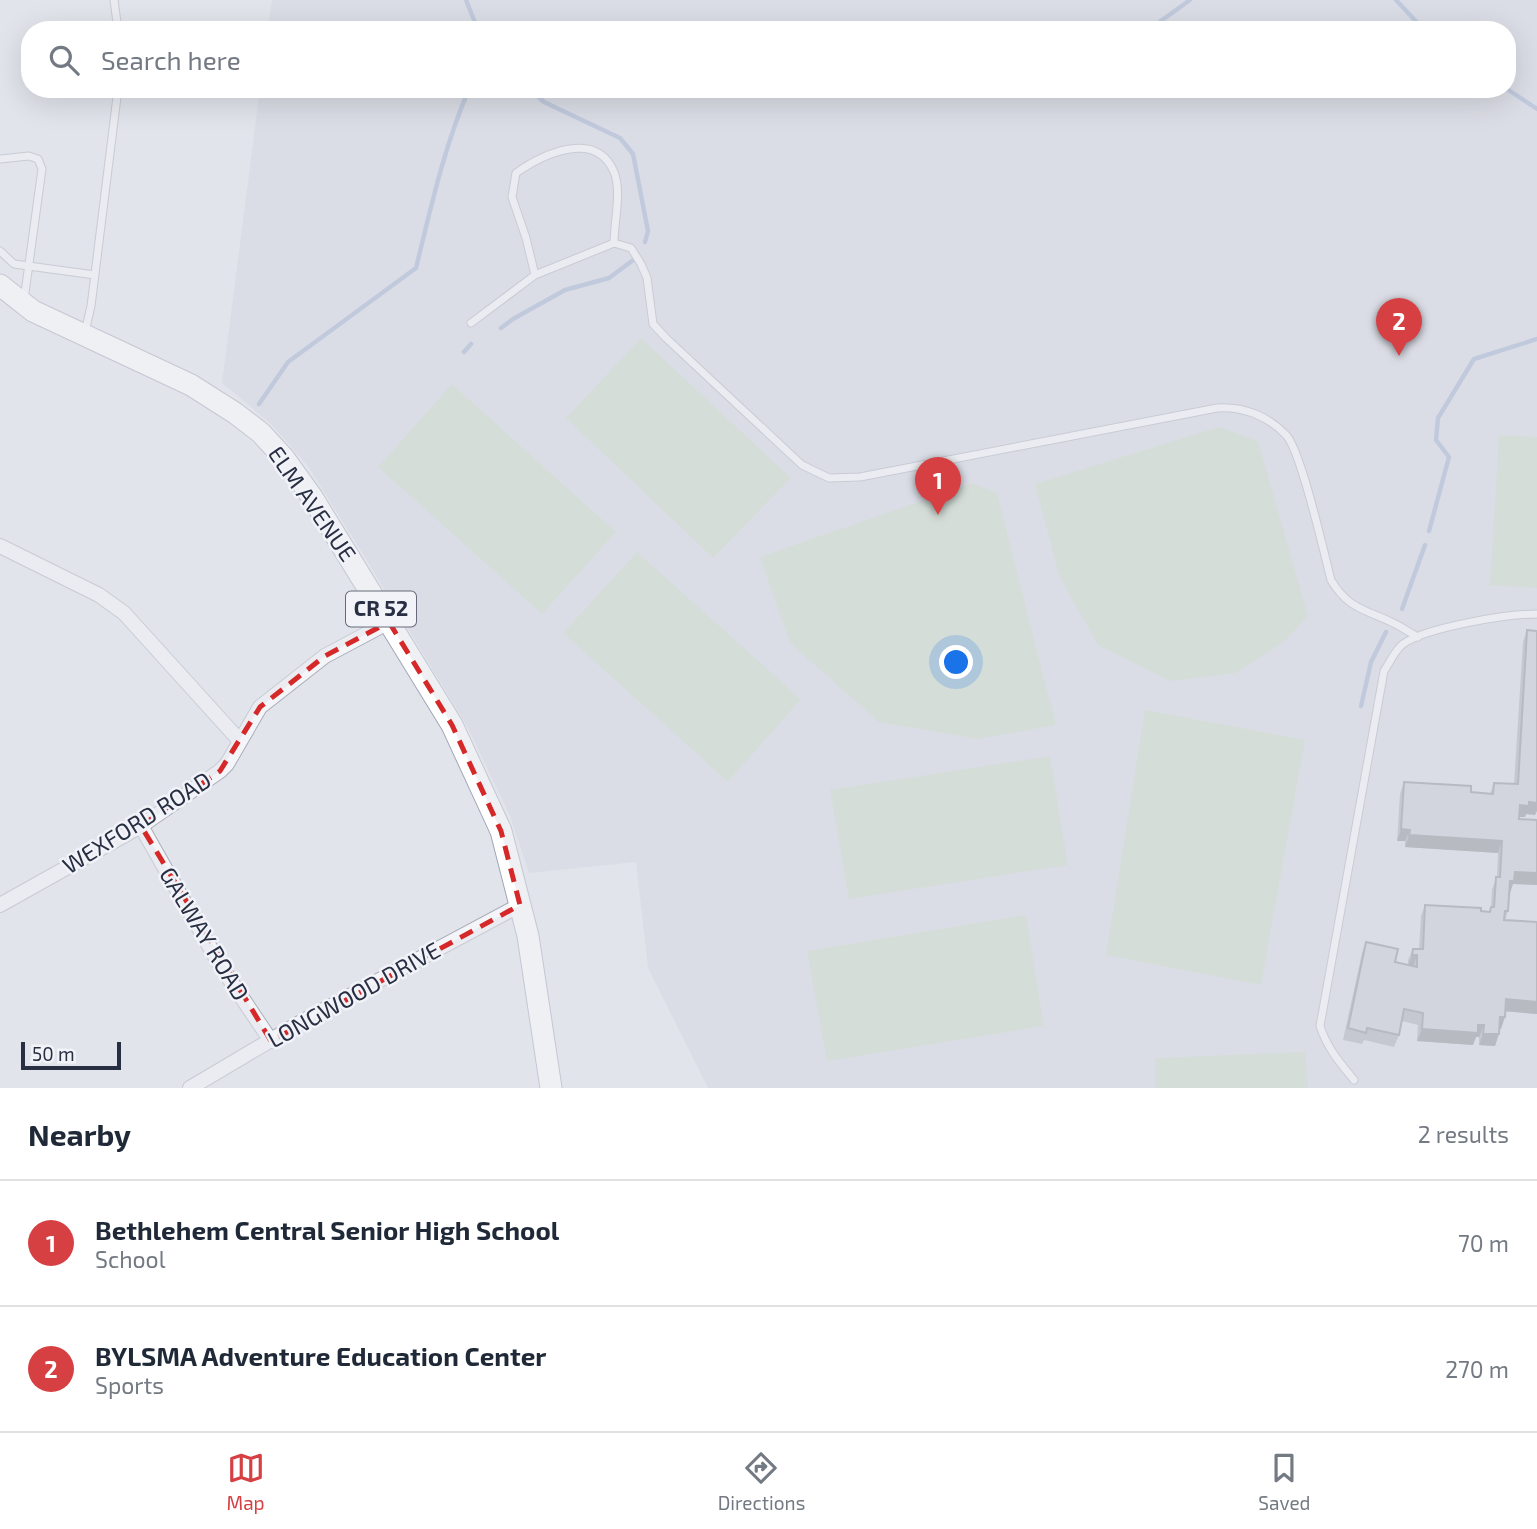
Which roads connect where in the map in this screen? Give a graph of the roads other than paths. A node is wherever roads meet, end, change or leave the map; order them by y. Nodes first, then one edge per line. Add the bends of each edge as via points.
1 (114, 0) edge
2 (117, 21) edge
3 (117, 98) edge
4 (0, 159) edge
5 (614, 243) junction
6 (0, 251) edge
7 (29, 267) junction
8 (95, 275) junction
9 (535, 275) junction
10 (0, 285) edge
11 (23, 304) junction
12 (471, 323) dead end
13 (84, 336) junction
14 (0, 546) edge
15 (1537, 614) edge
16 (389, 622) junction
17 (1418, 637) junction
18 (239, 740) junction
19 (141, 826) junction
20 (0, 905) edge
21 (520, 905) junction
22 (271, 1041) junction
23 (1354, 1080) dead end
24 (190, 1088) edge
25 (551, 1088) edge

1 - 2 lane
3 - 8 lane
4 - 7 lane via 29,156 38,159 42,169
5 - 9 lane
5 - 9 lane via 615,174 603,155 584,148 561,150 535,160 516,173 512,197
5 - 17 lane via 631,248 648,278 653,324 802,466 829,478 860,477 1217,408 1245,410 1268,420 1288,436 1339,594
6 - 7 lane via 14,264
7 - 8 lane
7 - 11 lane
8 - 13 lane
9 - 12 lane
10 - 11 main road, ELM AVENUE / CR 52
11 - 13 main road, ELM AVENUE / CR 52
13 - 16 main road, ELM AVENUE / CR 52 via 191,385 261,433 312,497
14 - 18 street via 124,612
15 - 17 lane via 1512,614
16 - 18 street, WEXFORD ROAD via 325,656 260,707
16 - 21 main road, ELM AVENUE / CR 52 via 458,736 501,831
17 - 23 lane via 1403,644 1384,671 1320,1026 1333,1055
18 - 19 street, WEXFORD ROAD via 220,771
19 - 20 street, WEXFORD ROAD
19 - 22 street, GALWAY ROAD via 220,965
21 - 22 street, LONGWOOD DRIVE
21 - 25 main road, ELM AVENUE / CR 52
22 - 24 street, LONGWOOD DRIVE

